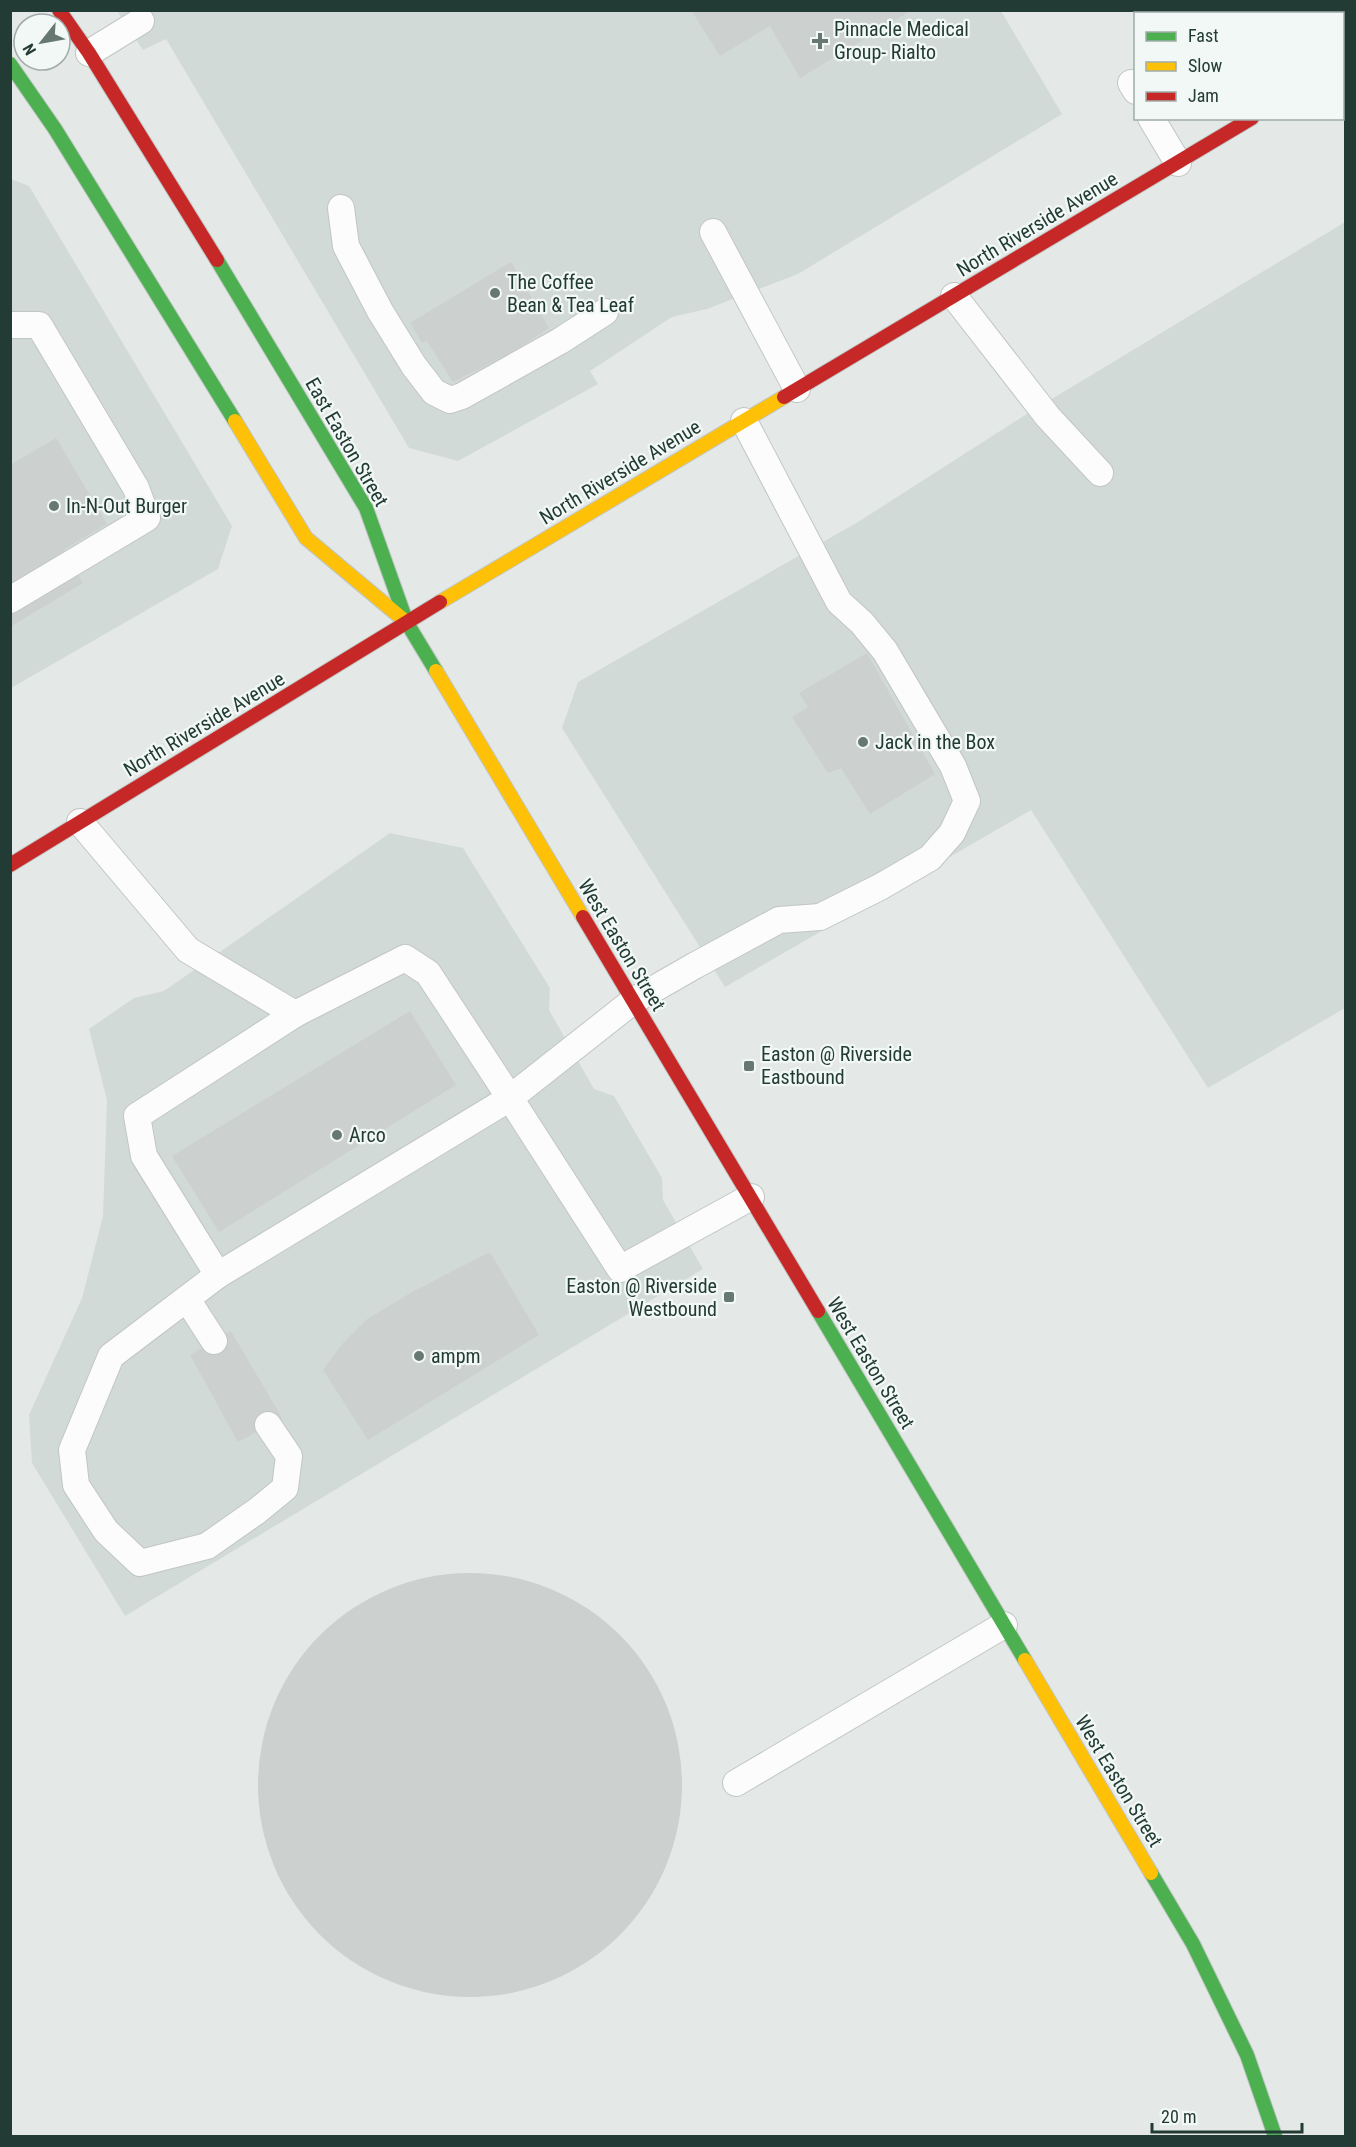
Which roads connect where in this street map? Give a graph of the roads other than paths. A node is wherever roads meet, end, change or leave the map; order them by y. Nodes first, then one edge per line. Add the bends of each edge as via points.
1 (59, 10) edge
2 (141, 21) dead end
3 (88, 53) junction
4 (10, 64) edge
5 (1152, 120) edge
6 (1249, 120) edge
7 (1178, 163) junction
8 (341, 208) dead end
9 (713, 232) dead end
10 (954, 296) junction
11 (605, 312) dead end
12 (10, 325) edge
13 (797, 389) junction
14 (744, 421) junction
15 (1100, 473) dead end
16 (10, 600) edge
17 (407, 622) junction
18 (80, 822) junction
19 (10, 865) edge
20 (633, 1001) junction
21 (295, 1014) junction
22 (510, 1098) junction
23 (751, 1197) junction
24 (218, 1275) junction
25 (187, 1299) junction
26 (214, 1341) dead end
27 (268, 1425) dead end
28 (1004, 1625) junction
29 (736, 1783) dead end
30 (1275, 2136) edge

1 - 3 main road, East Easton Street
2 - 3 lane
3 - 17 main road, East Easton Street via 366,508
4 - 17 main road via 157,292 306,538
5 - 7 lane
6 - 7 main road, North Riverside Avenue
7 - 10 main road, North Riverside Avenue
8 - 11 lane via 346,246 380,311 434,392 450,400 560,341
9 - 13 lane
10 - 13 main road, North Riverside Avenue
10 - 15 lane via 1043,410
12 - 16 lane via 39,325 136,488 147,518
13 - 14 main road, North Riverside Avenue
14 - 17 main road, North Riverside Avenue
14 - 20 lane via 839,602 885,651 954,766 967,801 952,833 930,858 820,917 779,920
17 - 18 main road, North Riverside Avenue
17 - 20 main road, West Easton Street
18 - 19 main road, North Riverside Avenue
18 - 21 lane via 188,950
20 - 22 lane
20 - 23 main road, West Easton Street
21 - 22 lane via 405,958 428,973
21 - 24 lane via 137,1116 144,1156
22 - 23 lane via 620,1269
22 - 24 lane
23 - 28 main road, West Easton Street
24 - 25 lane
25 - 26 lane
25 - 27 lane via 111,1356 72,1450 76,1485 106,1531 140,1563 207,1546 285,1488 289,1456
28 - 29 lane
28 - 30 main road, West Easton Street via 1193,1944 1247,2055

